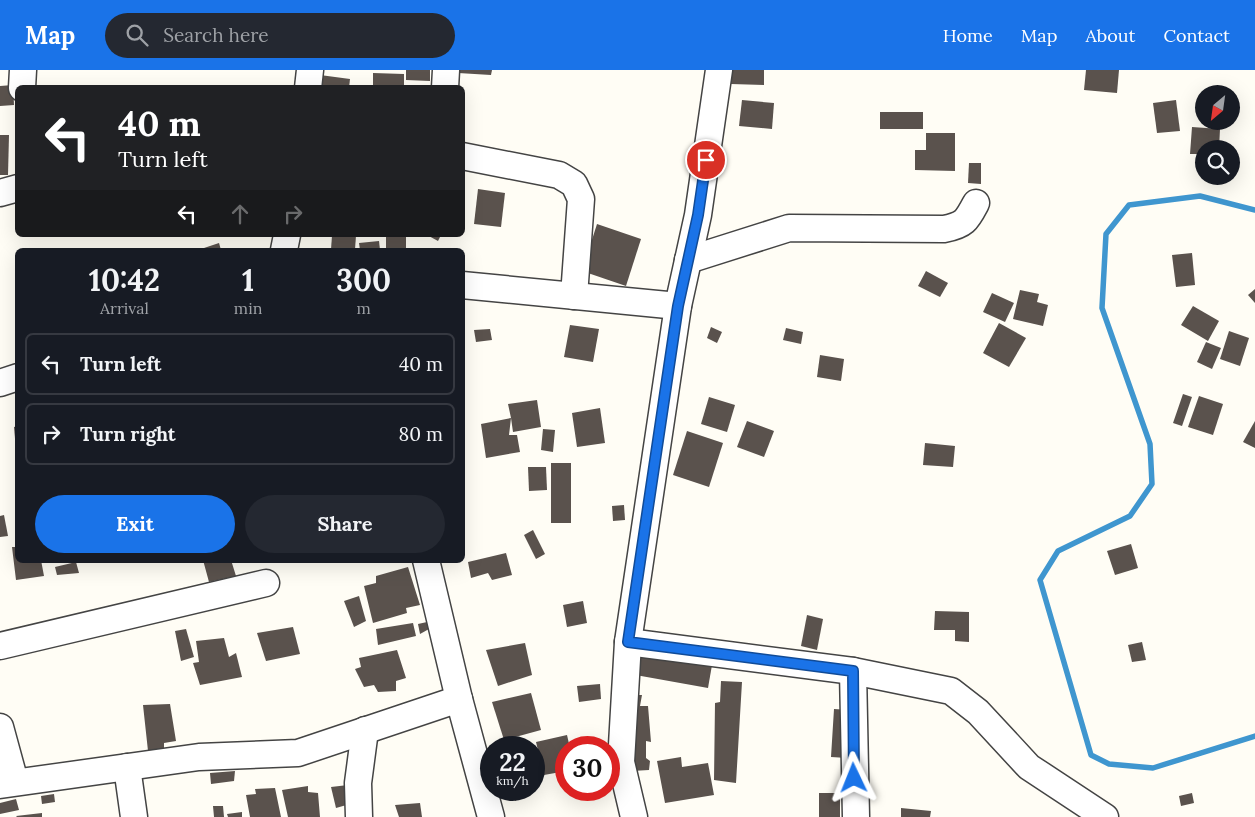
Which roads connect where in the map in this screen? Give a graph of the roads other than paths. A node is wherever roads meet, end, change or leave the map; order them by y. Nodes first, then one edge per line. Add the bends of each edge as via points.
1 (22, 70) edge
2 (310, 70) edge
3 (446, 70) edge
4 (719, 70) edge
5 (22, 85) edge
6 (308, 85) edge
7 (445, 85) edge
8 (465, 157) edge
9 (15, 189) edge
10 (0, 193) edge
11 (976, 203) dead end
12 (688, 260) junction
13 (465, 285) edge
14 (574, 296) junction
15 (678, 306) junction
16 (15, 378) edge
17 (0, 383) edge
18 (427, 563) edge
19 (266, 582) dead end
20 (628, 642) junction
21 (0, 646) edge
22 (853, 671) junction
23 (459, 699) junction
24 (0, 727) edge
25 (365, 730) junction
26 (127, 767) junction
27 (7, 783) edge
28 (134, 817) edge
29 (359, 817) edge
30 (491, 817) edge
31 (634, 817) edge
32 (856, 817) edge
33 (1106, 817) edge

1 - 5 street
2 - 6 street
3 - 7 street
4 - 12 street via 698,215
8 - 14 street via 558,175 574,184 581,199
9 - 10 street
11 - 12 street via 966,220 958,226 944,229 788,228
12 - 15 street
13 - 14 street
14 - 15 street
15 - 20 street
16 - 17 street
18 - 23 street
19 - 21 street
20 - 22 street
20 - 31 street via 621,762
22 - 32 street
22 - 33 street via 951,691 978,712 1029,767
23 - 25 street
23 - 30 street
24 - 27 street
25 - 26 street via 298,753 199,758
25 - 29 street via 358,783
26 - 27 street
26 - 28 street

